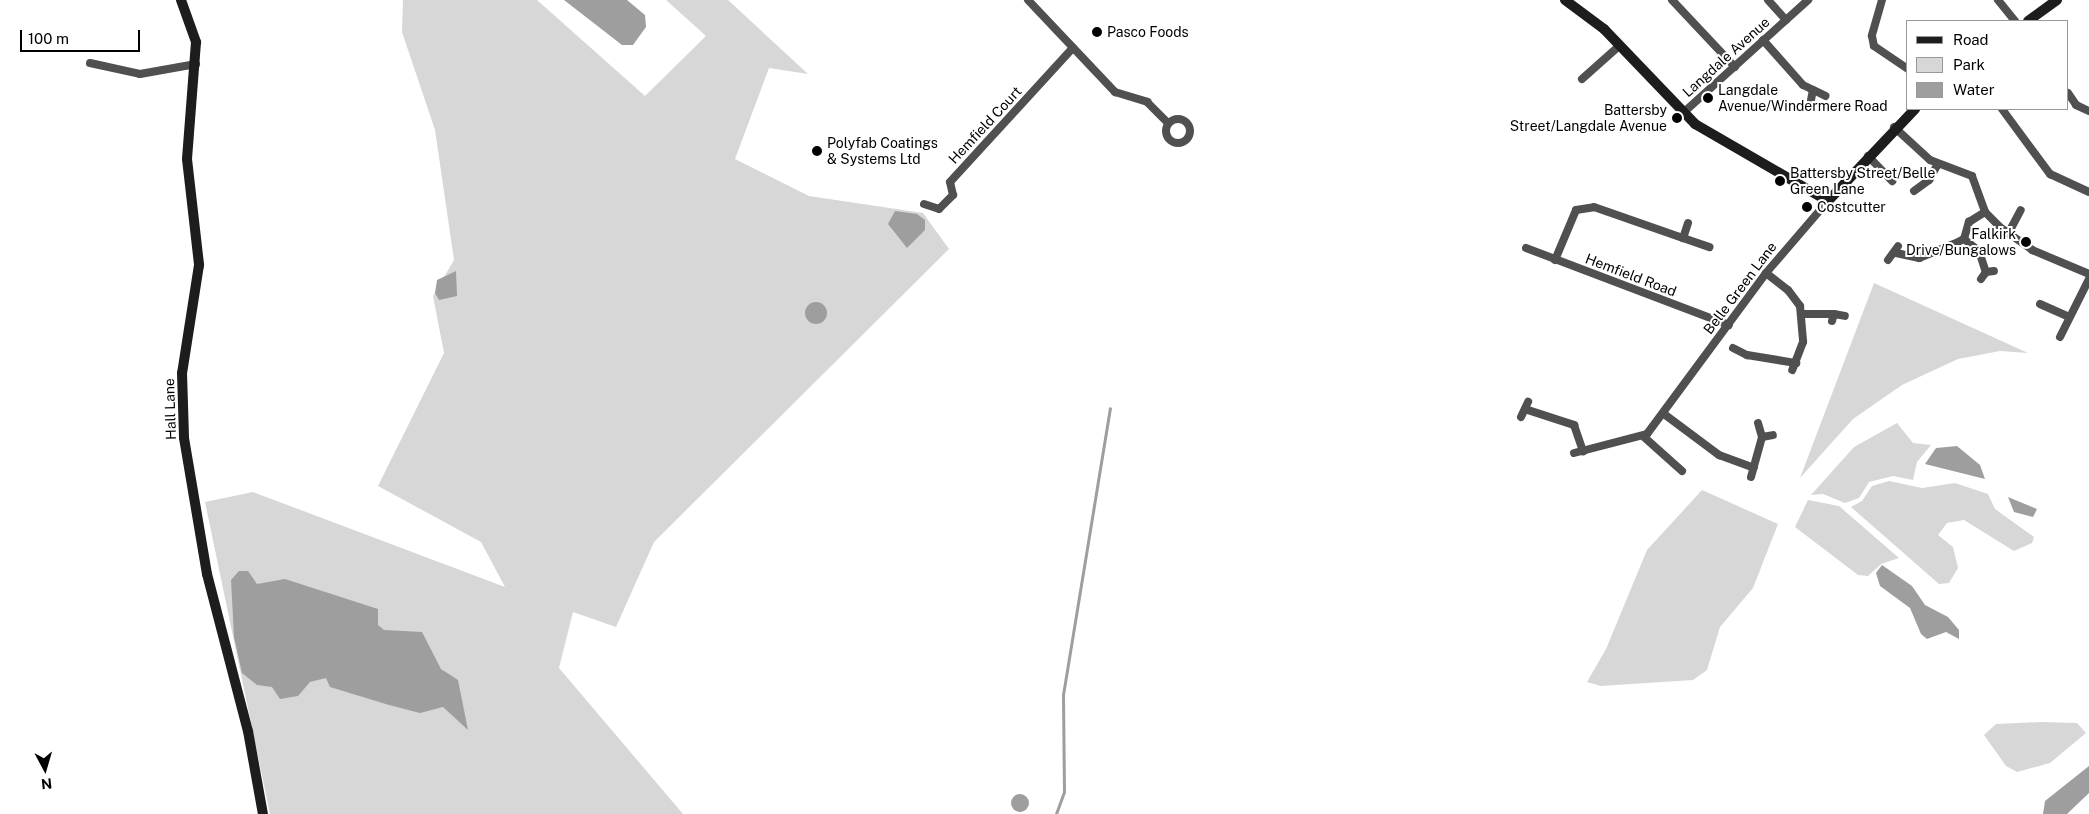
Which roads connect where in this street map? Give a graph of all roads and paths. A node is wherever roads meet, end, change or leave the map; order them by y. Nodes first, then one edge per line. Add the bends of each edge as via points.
1 (181, 0) edge
2 (1028, 0) edge
3 (1565, 0) edge
4 (1672, 0) edge
5 (1768, 0) edge
6 (1808, 0) edge
7 (1882, 0) edge
8 (1998, 0) edge
9 (2057, 0) edge
10 (1786, 20) junction
11 (2014, 20) edge
12 (2029, 20) edge
13 (1763, 40) junction
14 (1618, 46) junction
15 (1073, 48) junction
16 (90, 63) dead end
17 (196, 64) junction
18 (1735, 67) junction
19 (1906, 68) edge
20 (1582, 79) dead end
21 (1813, 90) junction
22 (2069, 94) edge
23 (1826, 96) dead end
24 (1811, 100) dead end
25 (1914, 110) edge
26 (2003, 110) edge
27 (2089, 111) edge
28 (1683, 113) junction
29 (1168, 123) dead end
30 (1894, 127) junction
31 (1868, 156) junction
32 (1938, 164) junction
33 (1920, 175) dead end
34 (1892, 181) dead end
35 (1926, 183) junction
36 (1914, 191) dead end
37 (2089, 192) edge
38 (1828, 201) junction
39 (924, 204) dead end
40 (2021, 210) dead end
41 (1985, 212) junction
42 (1688, 223) dead end
43 (2008, 234) junction
44 (1683, 238) junction
45 (1964, 239) junction
46 (1709, 247) dead end
47 (1526, 248) dead end
48 (1555, 260) junction
49 (1888, 260) dead end
50 (1766, 273) junction
51 (1987, 274) dead end
52 (2089, 274) edge
53 (2089, 278) edge
54 (2040, 304) dead end
55 (1801, 314) junction
56 (1844, 316) dead end
57 (2069, 318) junction
58 (1729, 325) junction
59 (2064, 328) junction
60 (2072, 332) dead end
61 (2060, 336) dead end
62 (1733, 348) dead end
63 (1796, 362) junction
64 (1792, 370) dead end
65 (1525, 410) dead end
66 (1664, 414) junction
67 (1758, 423) dead end
68 (1773, 436) dead end
69 (1644, 437) junction
70 (1762, 437) junction
71 (1583, 452) junction
72 (1574, 453) dead end
73 (1754, 468) junction
74 (1682, 471) dead end
75 (1751, 477) dead end
76 (263, 814) edge

1 - 17 street, Hall Lane via 196,42
2 - 15 street
3 - 14 street
4 - 18 street
5 - 10 street
6 - 10 street, Langdale Avenue
7 - 19 street via 1872,36 1874,46
8 - 11 street
9 - 12 street
10 - 13 street, Langdale Avenue
13 - 18 street, Langdale Avenue
13 - 21 street via 1803,85
14 - 20 street
14 - 28 street
15 - 29 street via 1115,92 1147,102
15 - 39 street, Hemfield Court via 950,182 953,195 939,209
16 - 17 street via 140,74
17 - 76 street, Hall Lane via 187,159 199,266 182,373 184,438 207,574 248,731
18 - 28 street, Langdale Avenue
21 - 23 street
21 - 24 street
22 - 27 street via 2076,105
25 - 30 street, Belle Green Lane
26 - 37 street via 2050,174
28 - 38 street
30 - 31 street, Belle Green Lane
30 - 32 street
31 - 34 street
31 - 38 street, Belle Green Lane
32 - 35 street
32 - 41 street via 1972,176
33 - 35 street
35 - 36 street
38 - 50 street, Belle Green Lane
40 - 43 street
41 - 43 street
41 - 45 street via 1967,226
42 - 44 street
43 - 52 street via 2032,250
44 - 46 street
44 - 48 street via 1594,207 1576,210
45 - 49 street via 1919,258 1897,250
45 - 51 street via 1979,251
47 - 48 street, Hemfield Road
48 - 58 street, Hemfield Road
50 - 55 street via 1793,294
50 - 58 street, Belle Green Lane
53 - 57 street
54 - 57 street
55 - 56 street via 1833,318
55 - 63 street via 1803,342
57 - 59 street
58 - 66 street, Belle Green Lane
59 - 60 street
59 - 61 street
62 - 63 street via 1747,355
63 - 64 street
65 - 71 street via 1574,425
66 - 69 street, Belle Green Lane
66 - 73 street via 1719,455
67 - 70 street
68 - 70 street
69 - 71 street
69 - 74 street
70 - 73 street
71 - 72 street
73 - 75 street

